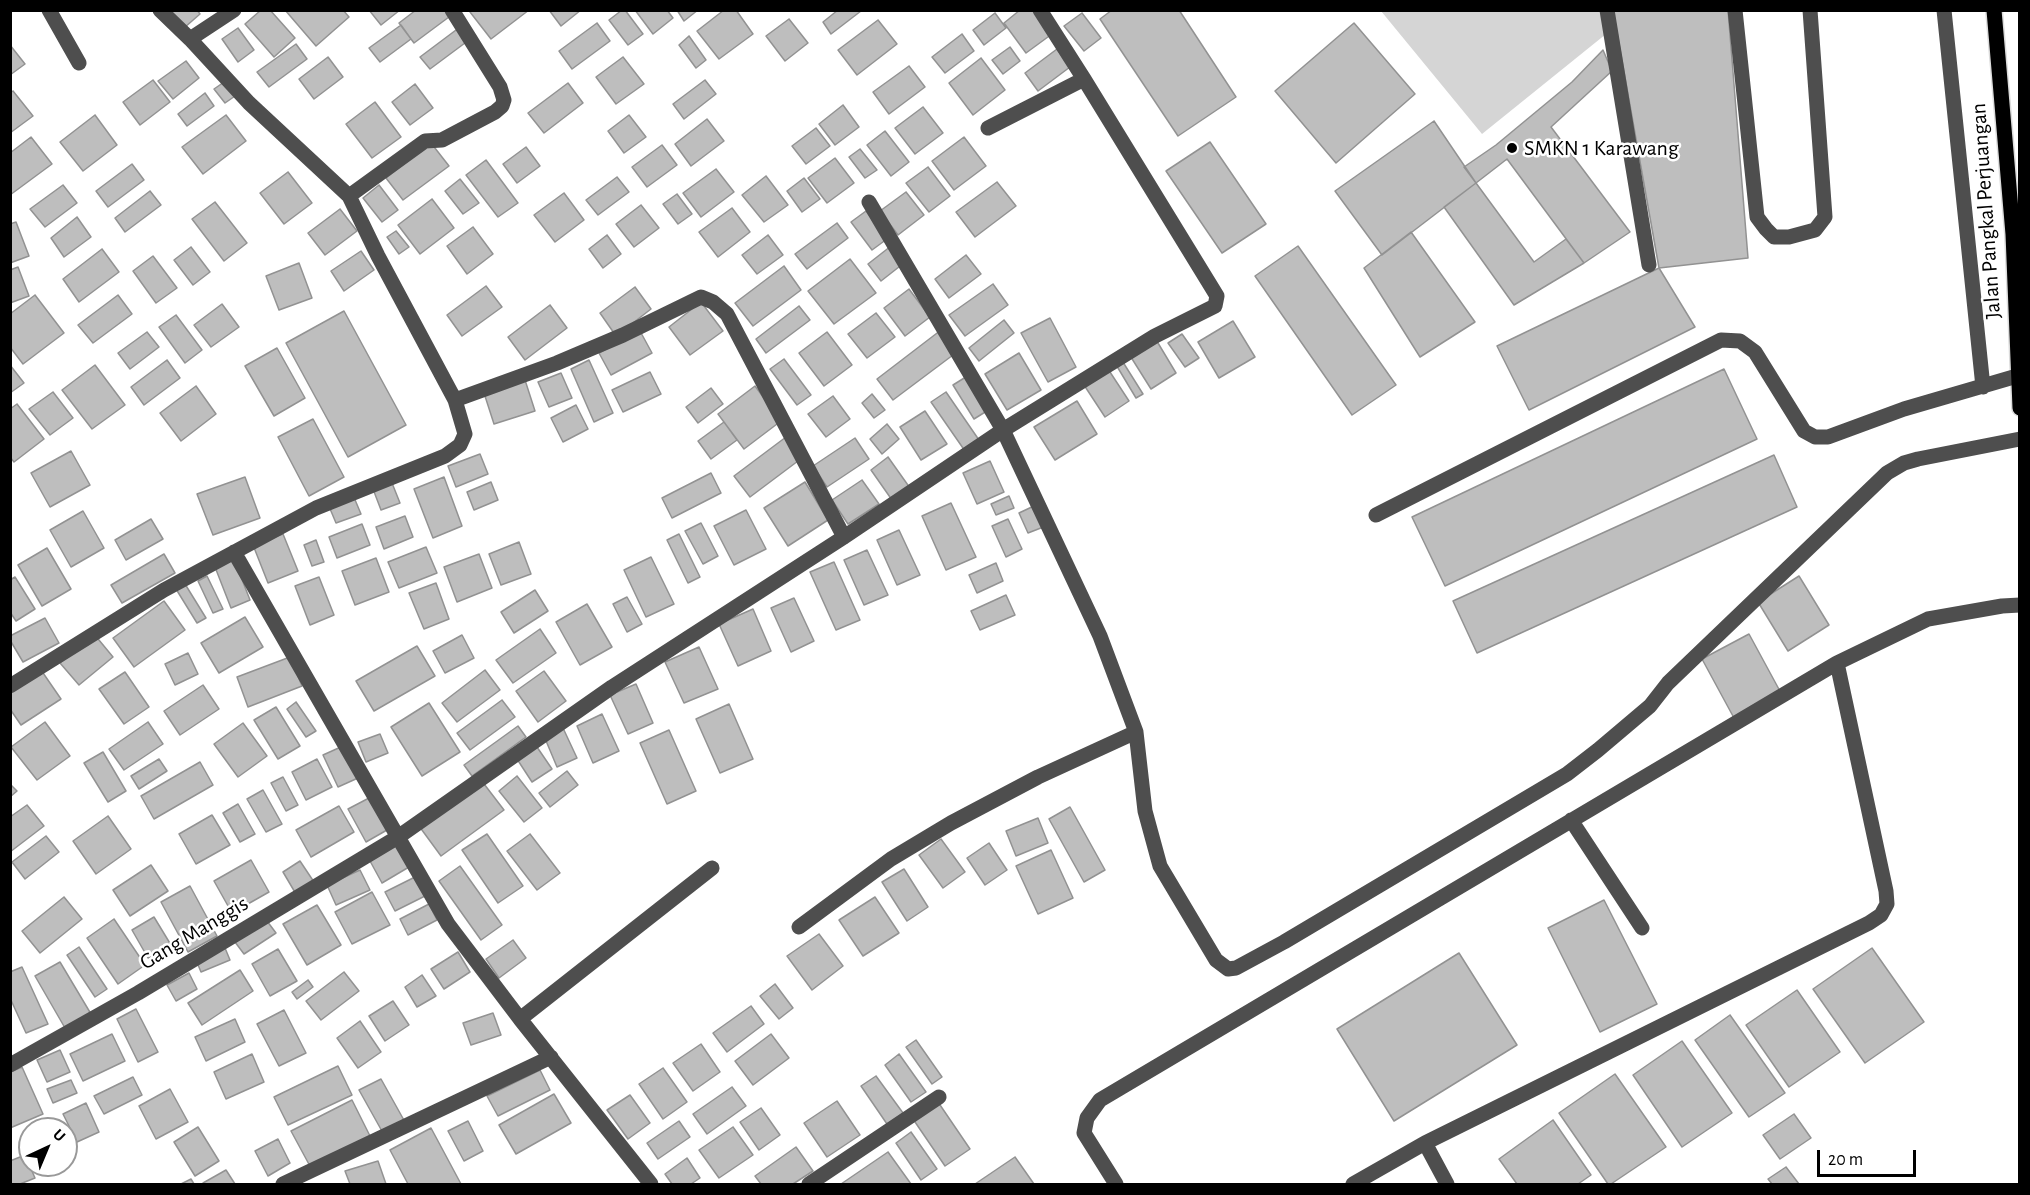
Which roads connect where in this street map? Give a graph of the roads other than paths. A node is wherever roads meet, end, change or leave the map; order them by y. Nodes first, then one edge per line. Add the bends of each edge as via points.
1 (49, 10) edge
2 (160, 10) edge
3 (234, 10) edge
4 (452, 10) edge
5 (1040, 10) edge
6 (1607, 10) edge
7 (1735, 10) edge
8 (1809, 10) edge
9 (1944, 10) edge
10 (1994, 10) edge
11 (190, 39) junction
12 (80, 63) dead end
13 (1084, 79) junction
14 (988, 128) dead end
15 (349, 196) junction
16 (869, 202) dead end
17 (1649, 265) dead end
18 (2017, 376) junction
19 (1976, 389) junction
20 (455, 400) junction
21 (2019, 408) edge
22 (1004, 430) junction
23 (2019, 439) edge
24 (1377, 515) dead end
25 (844, 537) junction
26 (234, 552) junction
27 (2019, 605) edge
28 (1837, 663) junction
29 (10, 686) edge
30 (1136, 732) junction
31 (1571, 820) junction
32 (398, 837) junction
33 (712, 868) dead end
34 (799, 927) dead end
35 (1642, 928) dead end
36 (520, 1018) junction
37 (551, 1057) junction
38 (10, 1065) edge
39 (939, 1097) dead end
40 (1425, 1143) junction
41 (646, 1182) edge
42 (283, 1185) edge
43 (809, 1185) edge
44 (1116, 1185) edge
45 (1353, 1185) edge
46 (1447, 1185) edge

1 - 12 street
2 - 11 street
3 - 11 street
4 - 15 street via 500,87 502,106 442,140 425,141
5 - 13 street
6 - 17 street
7 - 8 street via 1757,217 1774,237 1789,237 1815,230 1825,217
9 - 19 street via 1969,269
10 - 18 main road, Jalan Pangkal Perjuangan via 2013,234
11 - 15 street via 249,103
13 - 14 street
13 - 22 street, Gang Manggis via 1217,296 1217,302 1210,310 1155,336
15 - 20 street
16 - 22 street
18 - 19 street
18 - 21 main road, Jalan Pangkal Perjuangan
19 - 24 street via 1919,404 1828,437 1815,436 1804,431 1755,352 1740,341 1721,340
20 - 25 street via 579,354 701,297 727,314
20 - 26 street via 465,434 460,445 445,456 316,508
22 - 25 street, Gang Manggis
22 - 30 street via 1100,636
23 - 30 street via 1904,463 1887,473 1668,683 1650,706 1567,774 1236,968 1228,969 1216,960 1161,866 1145,811
25 - 32 street, Gang Manggis via 612,687
26 - 29 street via 164,590
26 - 32 street
27 - 28 street via 1929,619
28 - 31 street
28 - 40 street via 1886,891 1887,904 1881,915
30 - 34 street via 951,823 891,859
31 - 35 street
31 - 44 street via 1100,1100 1087,1118 1084,1134
32 - 36 street via 458,939
32 - 38 street, Gang Manggis
33 - 36 street
36 - 37 street
37 - 41 street
37 - 42 street
39 - 43 street
40 - 45 street
40 - 46 street

